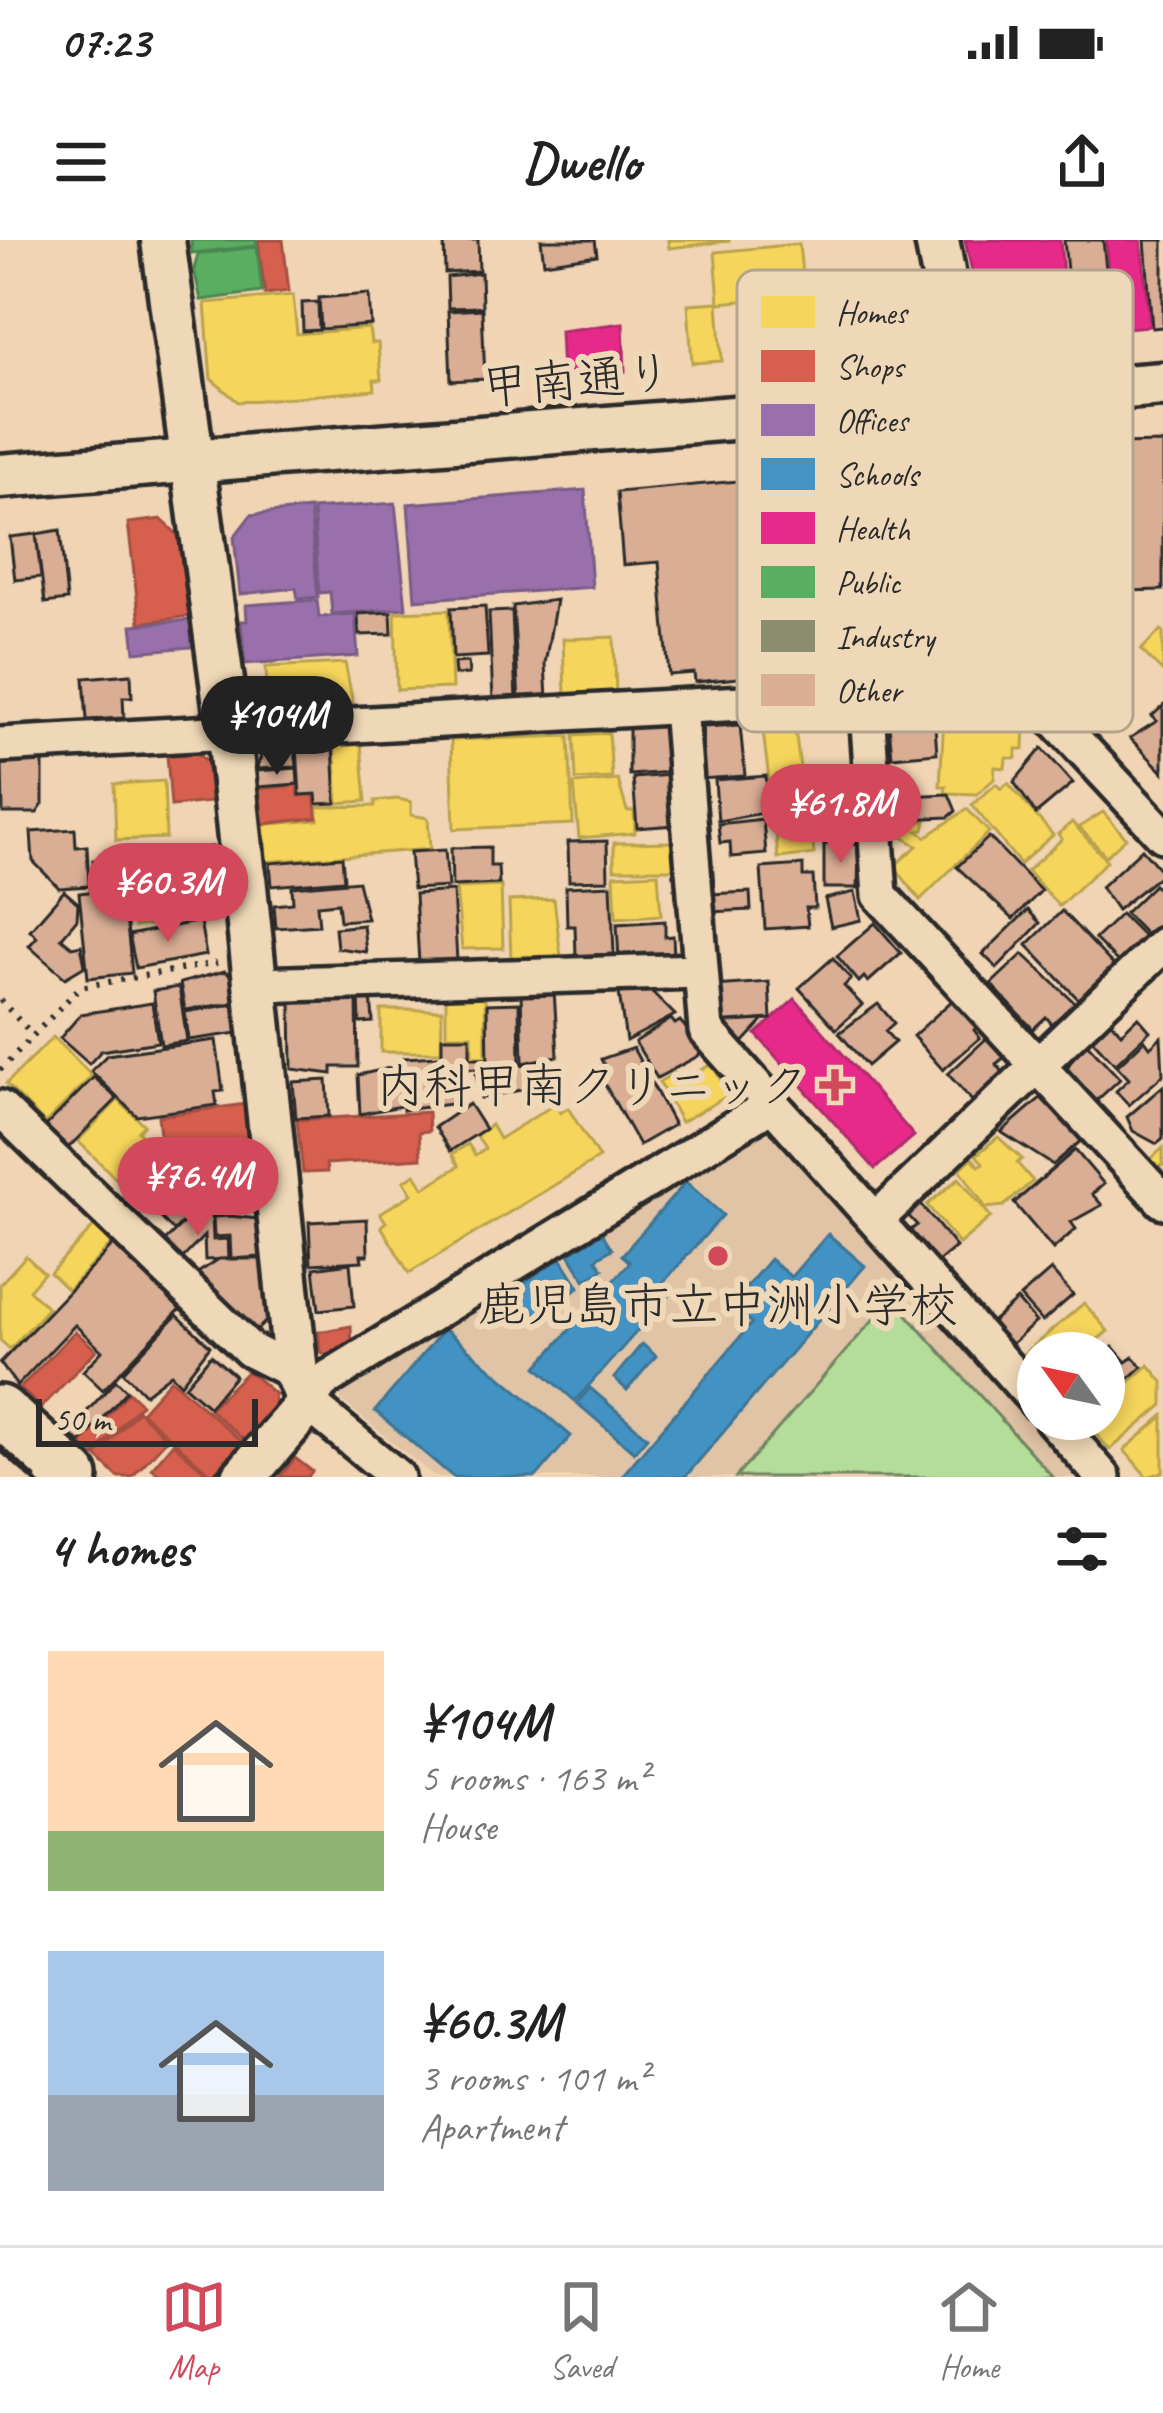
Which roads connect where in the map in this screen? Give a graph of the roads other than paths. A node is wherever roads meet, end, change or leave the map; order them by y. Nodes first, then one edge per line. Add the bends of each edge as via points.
1 (163, 240) edge
2 (937, 240) edge
3 (943, 270) edge
4 (1163, 384) edge
5 (1133, 386) edge
6 (737, 418) edge
7 (190, 461) junction
8 (0, 476) edge
9 (737, 704) edge
10 (680, 707) junction
11 (869, 732) edge
12 (1068, 732) edge
13 (229, 734) junction
14 (0, 745) edge
15 (1163, 833) edge
16 (1163, 945) edge
17 (256, 971) junction
18 (699, 971) junction
19 (1039, 1062) junction
20 (771, 1106) junction
21 (0, 1108) edge
22 (1163, 1201) edge
23 (877, 1219) junction
24 (1017, 1378) edge
25 (302, 1388) junction
26 (0, 1412) edge
27 (1070, 1440) edge
28 (73, 1477) edge
29 (244, 1477) edge
30 (397, 1477) edge
31 (1103, 1477) edge

1 - 7 street
2 - 3 street
4 - 5 street, 甲南通り
6 - 7 street, 甲南通り
7 - 8 street, 甲南通り
7 - 13 street
9 - 10 street
10 - 13 street
10 - 18 street
11 - 19 street via 880,895
12 - 15 street
13 - 14 street
13 - 17 street
16 - 19 street
17 - 18 street
17 - 25 street
18 - 20 street via 706,1030
19 - 22 street
19 - 23 street
20 - 23 street
20 - 25 street
21 - 25 street via 250,1350
23 - 24 street
25 - 29 street
25 - 30 street
26 - 28 main road
27 - 31 street

